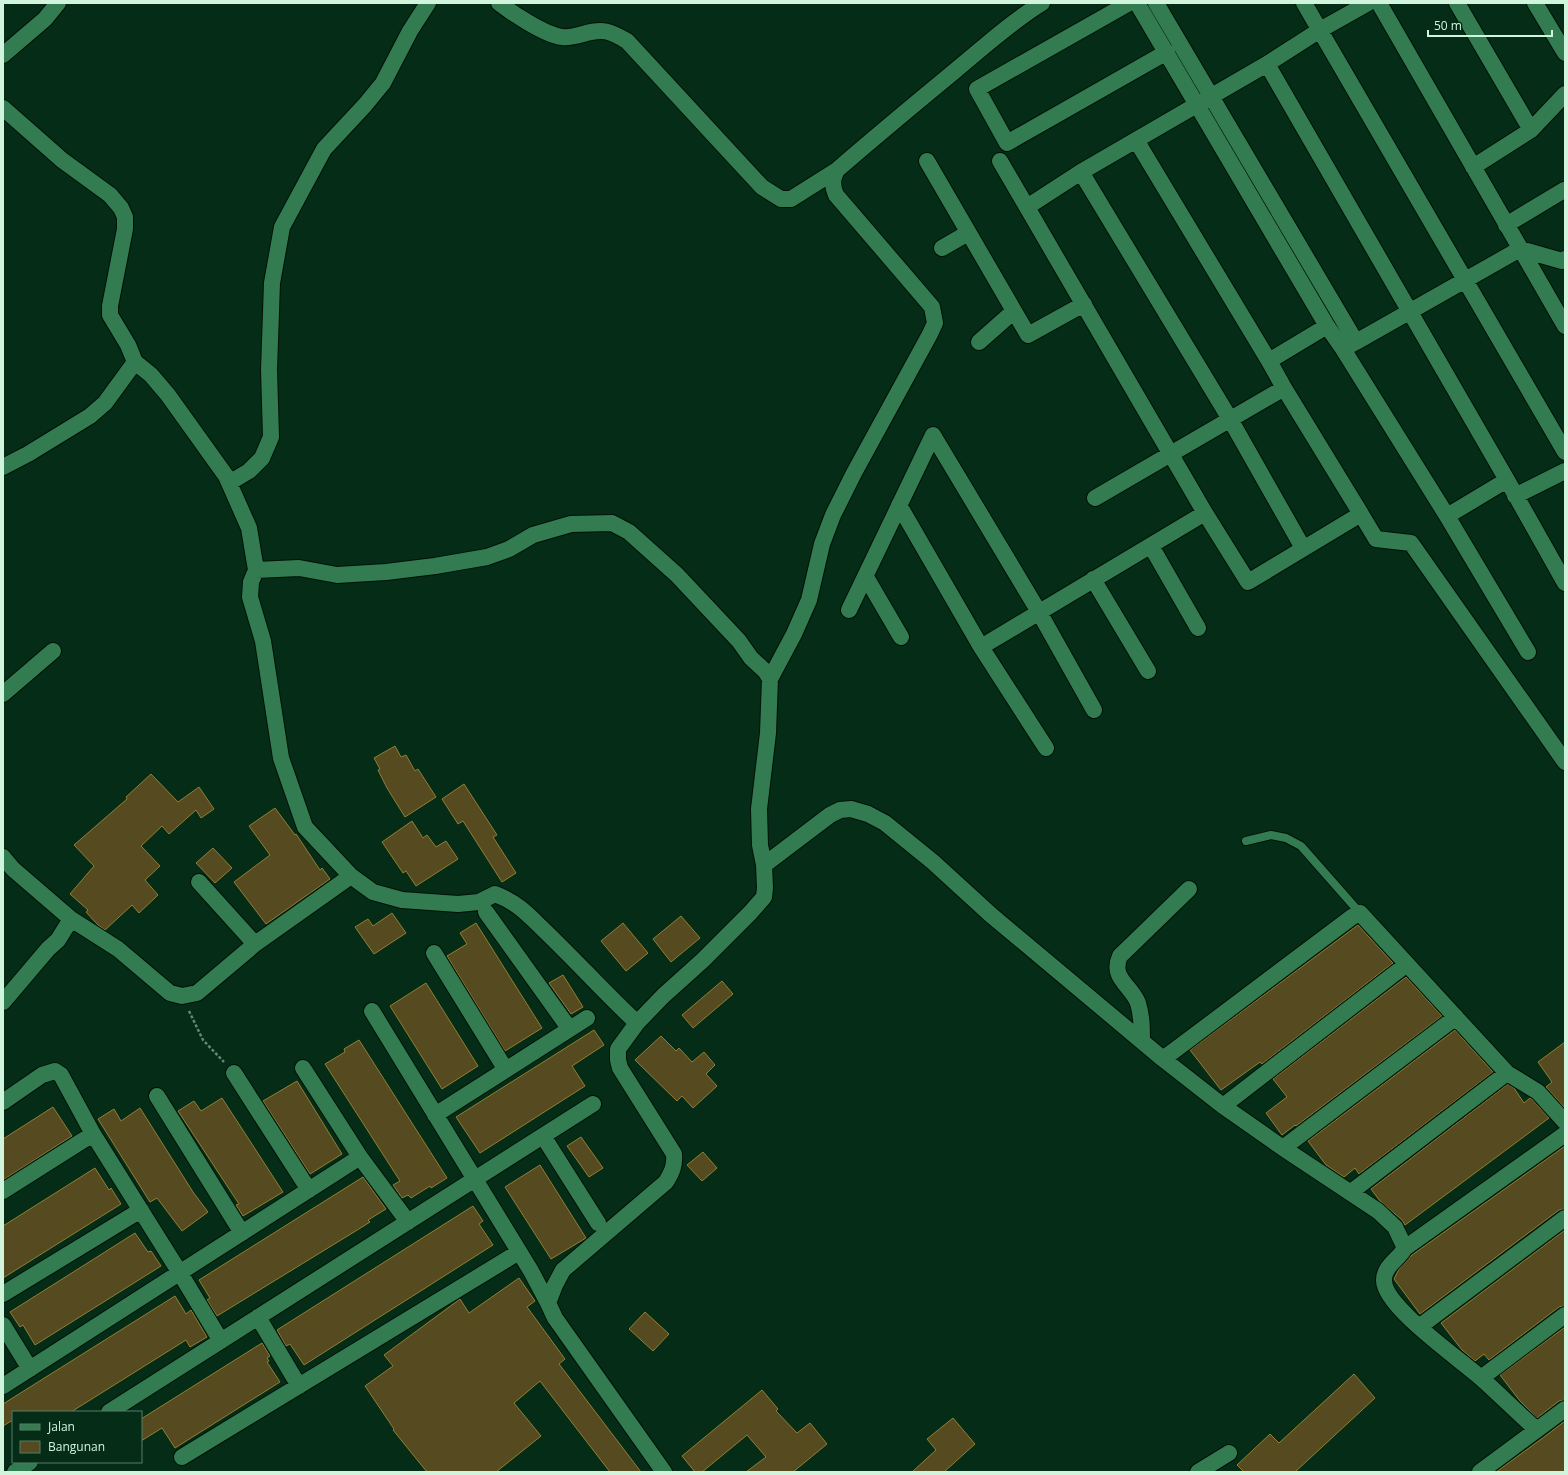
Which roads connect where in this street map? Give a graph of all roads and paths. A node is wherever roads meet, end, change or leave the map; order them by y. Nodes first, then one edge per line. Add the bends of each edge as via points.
1 (58, 3) edge
2 (428, 3) edge
3 (499, 3) edge
4 (1042, 3) edge
5 (1129, 3) edge
6 (1137, 3) edge
7 (1156, 3) edge
8 (1304, 3) edge
9 (1368, 3) edge
10 (1379, 3) edge
11 (1457, 3) edge
12 (1535, 3) edge
13 (1320, 30) junction
14 (1167, 52) junction
15 (1565, 53) edge
16 (3, 55) edge
17 (1267, 64) junction
18 (1565, 94) edge
19 (1211, 96) junction
20 (1197, 104) junction
21 (3, 108) edge
22 (1532, 130) junction
23 (1136, 140) junction
24 (927, 161) dead end
25 (1000, 161) dead end
26 (1473, 167) junction
27 (837, 170) junction
28 (1081, 172) junction
29 (1564, 190) dead end
30 (1027, 207) junction
31 (1506, 225) junction
32 (968, 233) junction
33 (942, 248) dead end
34 (1520, 249) junction
35 (1565, 259) edge
36 (1466, 280) junction
37 (1084, 304) junction
38 (1014, 311) junction
39 (1409, 313) junction
40 (1327, 326) junction
41 (1565, 326) edge
42 (979, 342) dead end
43 (1349, 346) junction
44 (135, 362) junction
45 (1269, 362) junction
46 (1284, 388) junction
47 (1230, 419) junction
48 (1565, 452) edge
49 (1172, 454) junction
50 (3, 467) edge
51 (1565, 471) edge
52 (1507, 480) junction
53 (229, 483) junction
54 (1515, 496) junction
55 (1095, 498) dead end
56 (899, 505) junction
57 (1205, 513) junction
58 (1361, 514) junction
59 (1447, 516) junction
60 (1151, 546) junction
61 (1302, 548) junction
62 (256, 570) junction
63 (866, 577) junction
64 (1093, 579) junction
65 (1565, 583) edge
66 (849, 610) dead end
67 (1039, 612) junction
68 (1198, 628) dead end
69 (901, 637) dead end
70 (981, 647) junction
71 (53, 651) dead end
72 (1528, 652) dead end
73 (1148, 671) dead end
74 (770, 678) junction
75 (3, 694) edge
76 (1094, 710) dead end
77 (1046, 748) dead end
78 (1565, 762) edge
79 (1246, 841) dead end
80 (3, 857) edge
81 (764, 866) junction
82 (351, 876) junction
83 (199, 882) dead end
84 (1190, 889) dead end
85 (486, 912) dead end
86 (1360, 913) junction
87 (71, 919) junction
88 (255, 944) junction
89 (434, 953) dead end
90 (1407, 964) junction
91 (182, 996) junction
92 (3, 1002) edge
93 (372, 1011) dead end
94 (1456, 1017) junction
95 (587, 1018) dead end
96 (637, 1023) junction
97 (570, 1028) junction
98 (1142, 1041) junction
99 (1163, 1059) junction
100 (303, 1068) dead end
101 (506, 1070) junction
102 (234, 1072) joint
103 (1507, 1073) junction
104 (157, 1096) dead end
105 (3, 1102) edge
106 (593, 1104) dead end
107 (1223, 1106) junction
108 (435, 1116) junction
109 (1564, 1119) edge
110 (93, 1134) junction
111 (1565, 1134) edge
112 (543, 1136) junction
113 (1282, 1148) junction
114 (360, 1157) junction
115 (475, 1179) junction
116 (309, 1190) junction
117 (3, 1191) edge
118 (1351, 1192) junction
119 (141, 1210) junction
120 (1565, 1218) edge
121 (408, 1222) junction
122 (598, 1223) dead end
123 (242, 1233) junction
124 (1405, 1248) junction
125 (519, 1252) junction
126 (180, 1272) junction
127 (3, 1294) edge
128 (548, 1303) junction
129 (1565, 1315) edge
130 (258, 1317) junction
131 (3, 1325) edge
132 (1419, 1327) junction
133 (220, 1341) junction
134 (30, 1369) junction
135 (1481, 1378) junction
136 (3, 1386) edge
137 (299, 1386) junction
138 (1565, 1409) edge
139 (111, 1411) edge
140 (1537, 1430) junction
141 (1229, 1453) dead end
142 (182, 1457) dead end
143 (28, 1463) edge
144 (3, 1467) edge
145 (6, 1472) edge
146 (15, 1472) edge
147 (664, 1472) edge
148 (1198, 1472) edge
149 (1480, 1472) edge

1 - 16 street via 45,19
2 - 53 street via 383,83 324,149 282,227 272,283 269,370 271,437 262,458
3 - 27 street via 551,34 572,37 603,30 628,41 762,187 781,199 791,199
4 - 27 street via 1000,32
5 - 14 street via 977,88 1007,143
6 - 14 street
7 - 19 street
8 - 13 street
9 - 13 street
10 - 26 street
11 - 22 street
12 - 15 street
13 - 17 street
13 - 36 street
14 - 20 street
17 - 19 street
17 - 39 street
18 - 22 street
19 - 20 street
19 - 43 street
20 - 23 street
20 - 40 street
21 - 44 street via 62,160 110,195 121,208 125,217 125,229 110,315
22 - 26 street
23 - 28 street
23 - 45 street
24 - 32 street
25 - 30 street
26 - 31 street
27 - 74 street via 832,180 836,195 929,303 935,323 832,516 822,544 809,600
28 - 30 street
28 - 47 street
29 - 31 street
30 - 37 street
31 - 34 street
32 - 33 street
32 - 38 street
34 - 35 street via 1562,261
34 - 36 street
34 - 41 street
36 - 39 street
36 - 48 street
37 - 38 street via 1028,335
37 - 49 street
38 - 42 street
39 - 43 street
39 - 52 street
40 - 43 street
40 - 45 street
43 - 59 street
44 - 50 street via 106,403 90,416
44 - 53 street via 168,395
45 - 46 street
46 - 47 street
46 - 58 street
47 - 49 street
47 - 61 street
49 - 55 street
49 - 57 street
51 - 54 street
52 - 54 street
52 - 59 street
53 - 62 street via 249,528
54 - 65 street
56 - 63 street
56 - 67 street via 933,435
56 - 70 street
57 - 60 street
57 - 61 street via 1248,582
58 - 61 street
58 - 78 street via 1376,539 1411,543
59 - 72 street
60 - 64 street
60 - 68 street
62 - 74 street via 299,568 337,575 435,566 487,557 509,549 533,535 571,524 612,523 629,532 672,571 740,641 751,658
62 - 82 street via 251,582 250,597 263,641 281,758 305,827
63 - 66 street
63 - 69 street
64 - 67 street
64 - 73 street
67 - 70 street
67 - 76 street
70 - 77 street
71 - 75 street
74 - 81 street via 768,733 759,809 760,845
79 - 86 lane via 1271,835 1286,838 1302,846
80 - 87 street via 13,869
81 - 96 street via 764,897
81 - 98 street via 840,810 851,809 868,814 885,823 933,862 991,915
82 - 88 street
82 - 96 street via 372,892 402,900 458,904 479,902 495,894 509,899 574,959
83 - 88 street
84 - 98 street via 1120,956 1117,964 1118,974 1137,1002 1142,1021
85 - 97 street
86 - 90 street
86 - 99 street
87 - 91 street via 118,949 170,993
87 - 92 street via 58,940
88 - 91 street via 197,993
89 - 101 street
90 - 94 street
90 - 107 street
91 - 102 path via 203,1040
93 - 108 street
94 - 103 street
94 - 113 street
95 - 97 street
96 - 128 street via 618,1049 620,1068 674,1154 675,1164 666,1182 563,1270
97 - 101 street
98 - 99 street
99 - 107 street
100 - 114 street
101 - 108 street
102 - 116 street
103 - 109 street via 1538,1092
103 - 118 street
104 - 123 street
105 - 110 street via 42,1075 55,1071 61,1075
106 - 112 street
107 - 113 street
108 - 115 street
110 - 117 street
110 - 119 street
111 - 124 street
112 - 115 street
112 - 122 street
113 - 118 street
114 - 116 street
114 - 121 street
115 - 121 street
115 - 125 street
116 - 123 street
118 - 124 street via 1395,1227
119 - 126 street
119 - 127 street
120 - 132 street
121 - 130 street
123 - 126 street
124 - 132 street via 1386,1270 1384,1285 1388,1295
125 - 128 street
125 - 137 street
126 - 133 street
126 - 134 street
128 - 147 street via 555,1318
129 - 135 street
130 - 133 street
130 - 137 street
131 - 134 street
132 - 135 street
133 - 139 street
134 - 136 street
135 - 140 street
137 - 142 street
138 - 140 street
140 - 149 street
141 - 148 street
143 - 146 street
144 - 145 street

